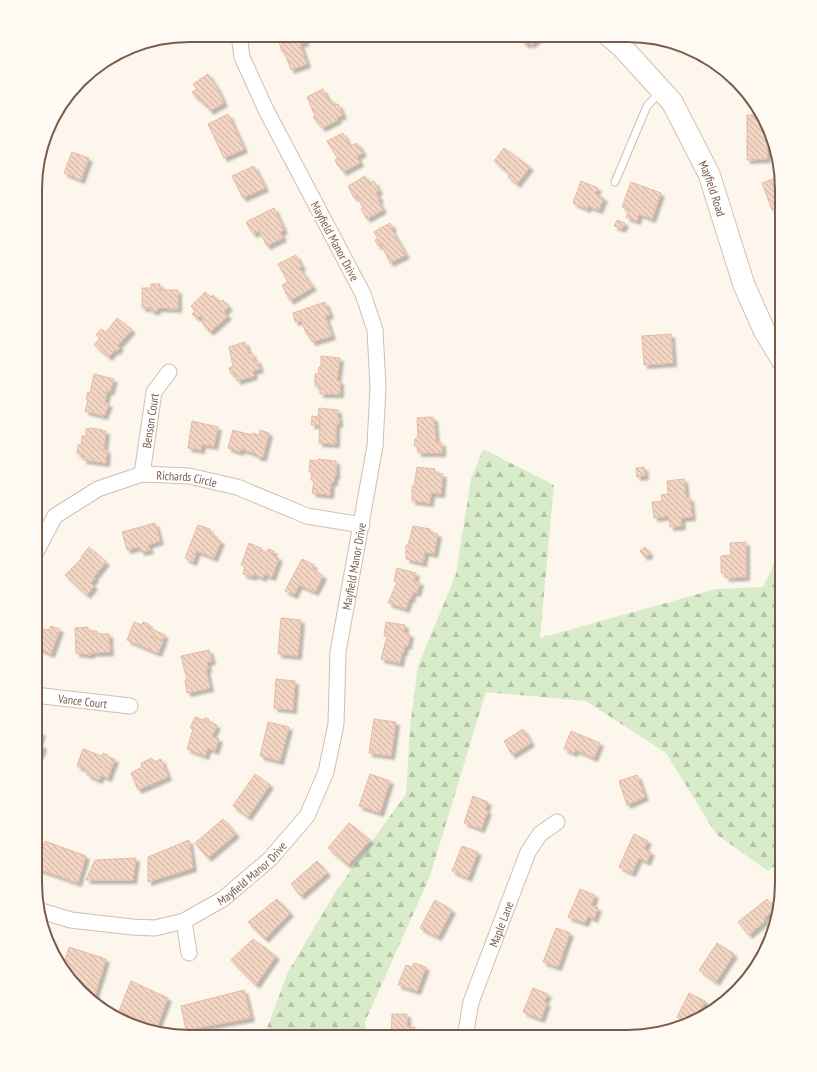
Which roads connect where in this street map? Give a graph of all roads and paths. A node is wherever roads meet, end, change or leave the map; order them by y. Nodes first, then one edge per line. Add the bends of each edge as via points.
1 (240, 42) edge
2 (623, 42) edge
3 (662, 90) junction
4 (615, 182) dead end
5 (775, 348) edge
6 (169, 372) dead end
7 (142, 474) junction
8 (362, 525) junction
9 (42, 541) edge
10 (42, 696) edge
11 (130, 706) dead end
12 (557, 822) dead end
13 (45, 912) edge
14 (184, 921) junction
15 (189, 953) dead end
16 (466, 1030) edge

1 - 8 street, Mayfield Manor Drive via 242,57 266,110 363,294 375,330 378,387 375,446
2 - 3 street, Mayfield Road
3 - 4 lane via 647,106
3 - 5 street, Mayfield Road via 672,102 709,174 744,285
6 - 7 street, Benson Court via 154,392
7 - 8 street, Richards Circle via 189,476 237,487 307,516
7 - 9 street, Richards Circle via 98,489 55,516
8 - 14 street, Mayfield Manor Drive via 338,652 336,724 326,772 307,816 270,859 223,899
10 - 11 street, Vance Court
12 - 16 street, Maple Lane via 540,834 528,852 471,1002
13 - 14 street, Mayfield Manor Drive via 71,920 132,927 155,928
14 - 15 street

